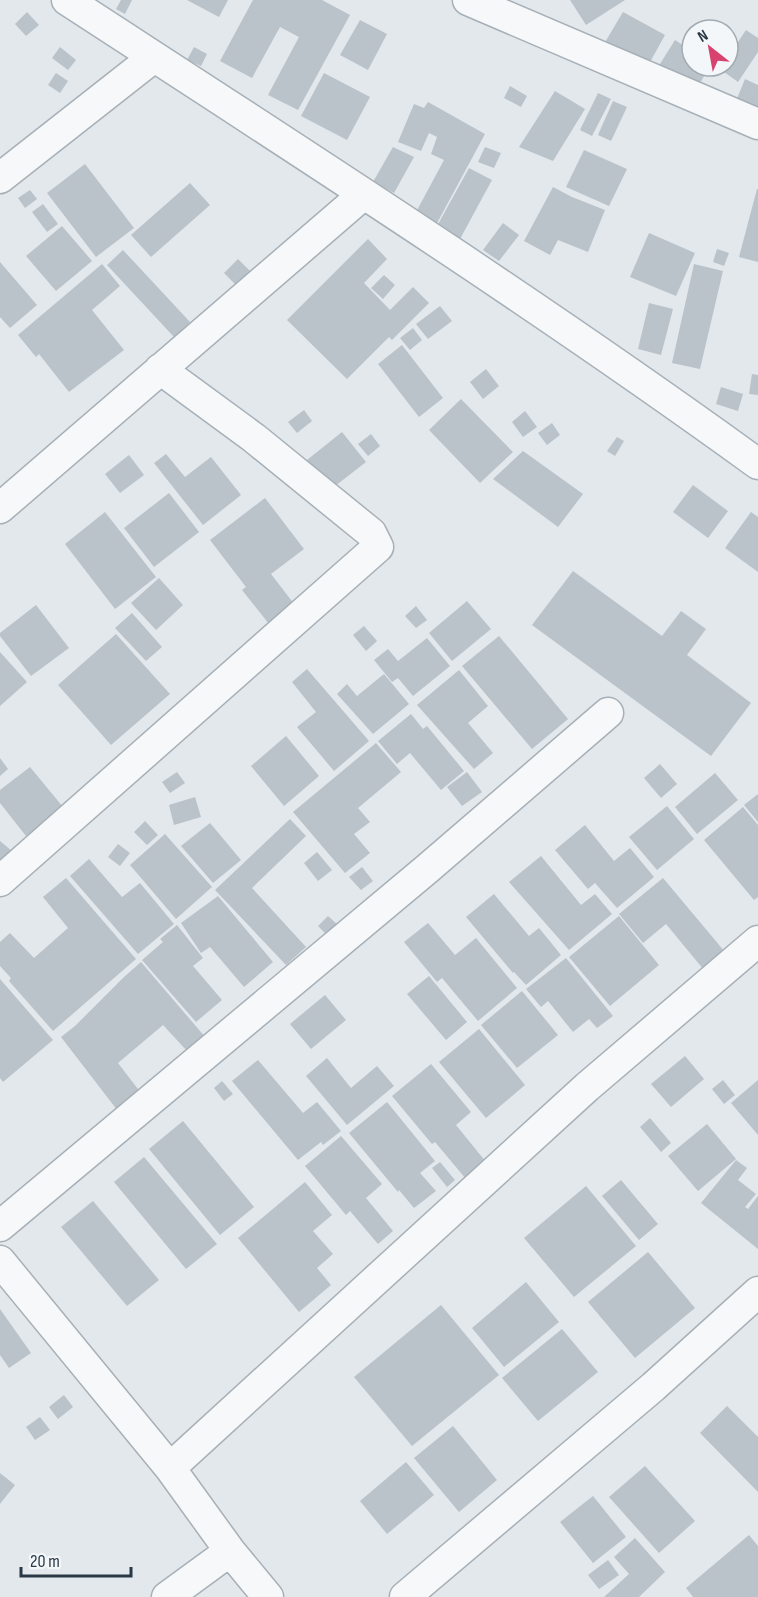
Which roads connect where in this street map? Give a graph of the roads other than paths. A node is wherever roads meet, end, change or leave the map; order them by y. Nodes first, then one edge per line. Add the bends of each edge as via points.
1 (67, 0) edge
2 (468, 0) edge
3 (154, 57) junction
4 (758, 124) edge
5 (0, 178) edge
6 (364, 194) junction
7 (160, 369) junction
8 (758, 464) edge
9 (0, 508) edge
10 (608, 713) dead end
11 (0, 881) edge
12 (758, 941) edge
13 (0, 1226) edge
14 (0, 1261) edge
15 (758, 1292) edge
16 (170, 1468) junction
17 (230, 1551) junction
18 (167, 1597) edge
19 (268, 1597) edge
20 (405, 1597) edge

1 - 3 street
2 - 4 street
3 - 5 street
3 - 6 street
6 - 7 street
6 - 8 street via 599,351
7 - 9 street
7 - 11 street via 254,438 370,533 378,547
10 - 13 street
12 - 16 street via 587,1087
14 - 16 street
15 - 20 street via 653,1387
16 - 17 street
17 - 18 street
17 - 19 street

